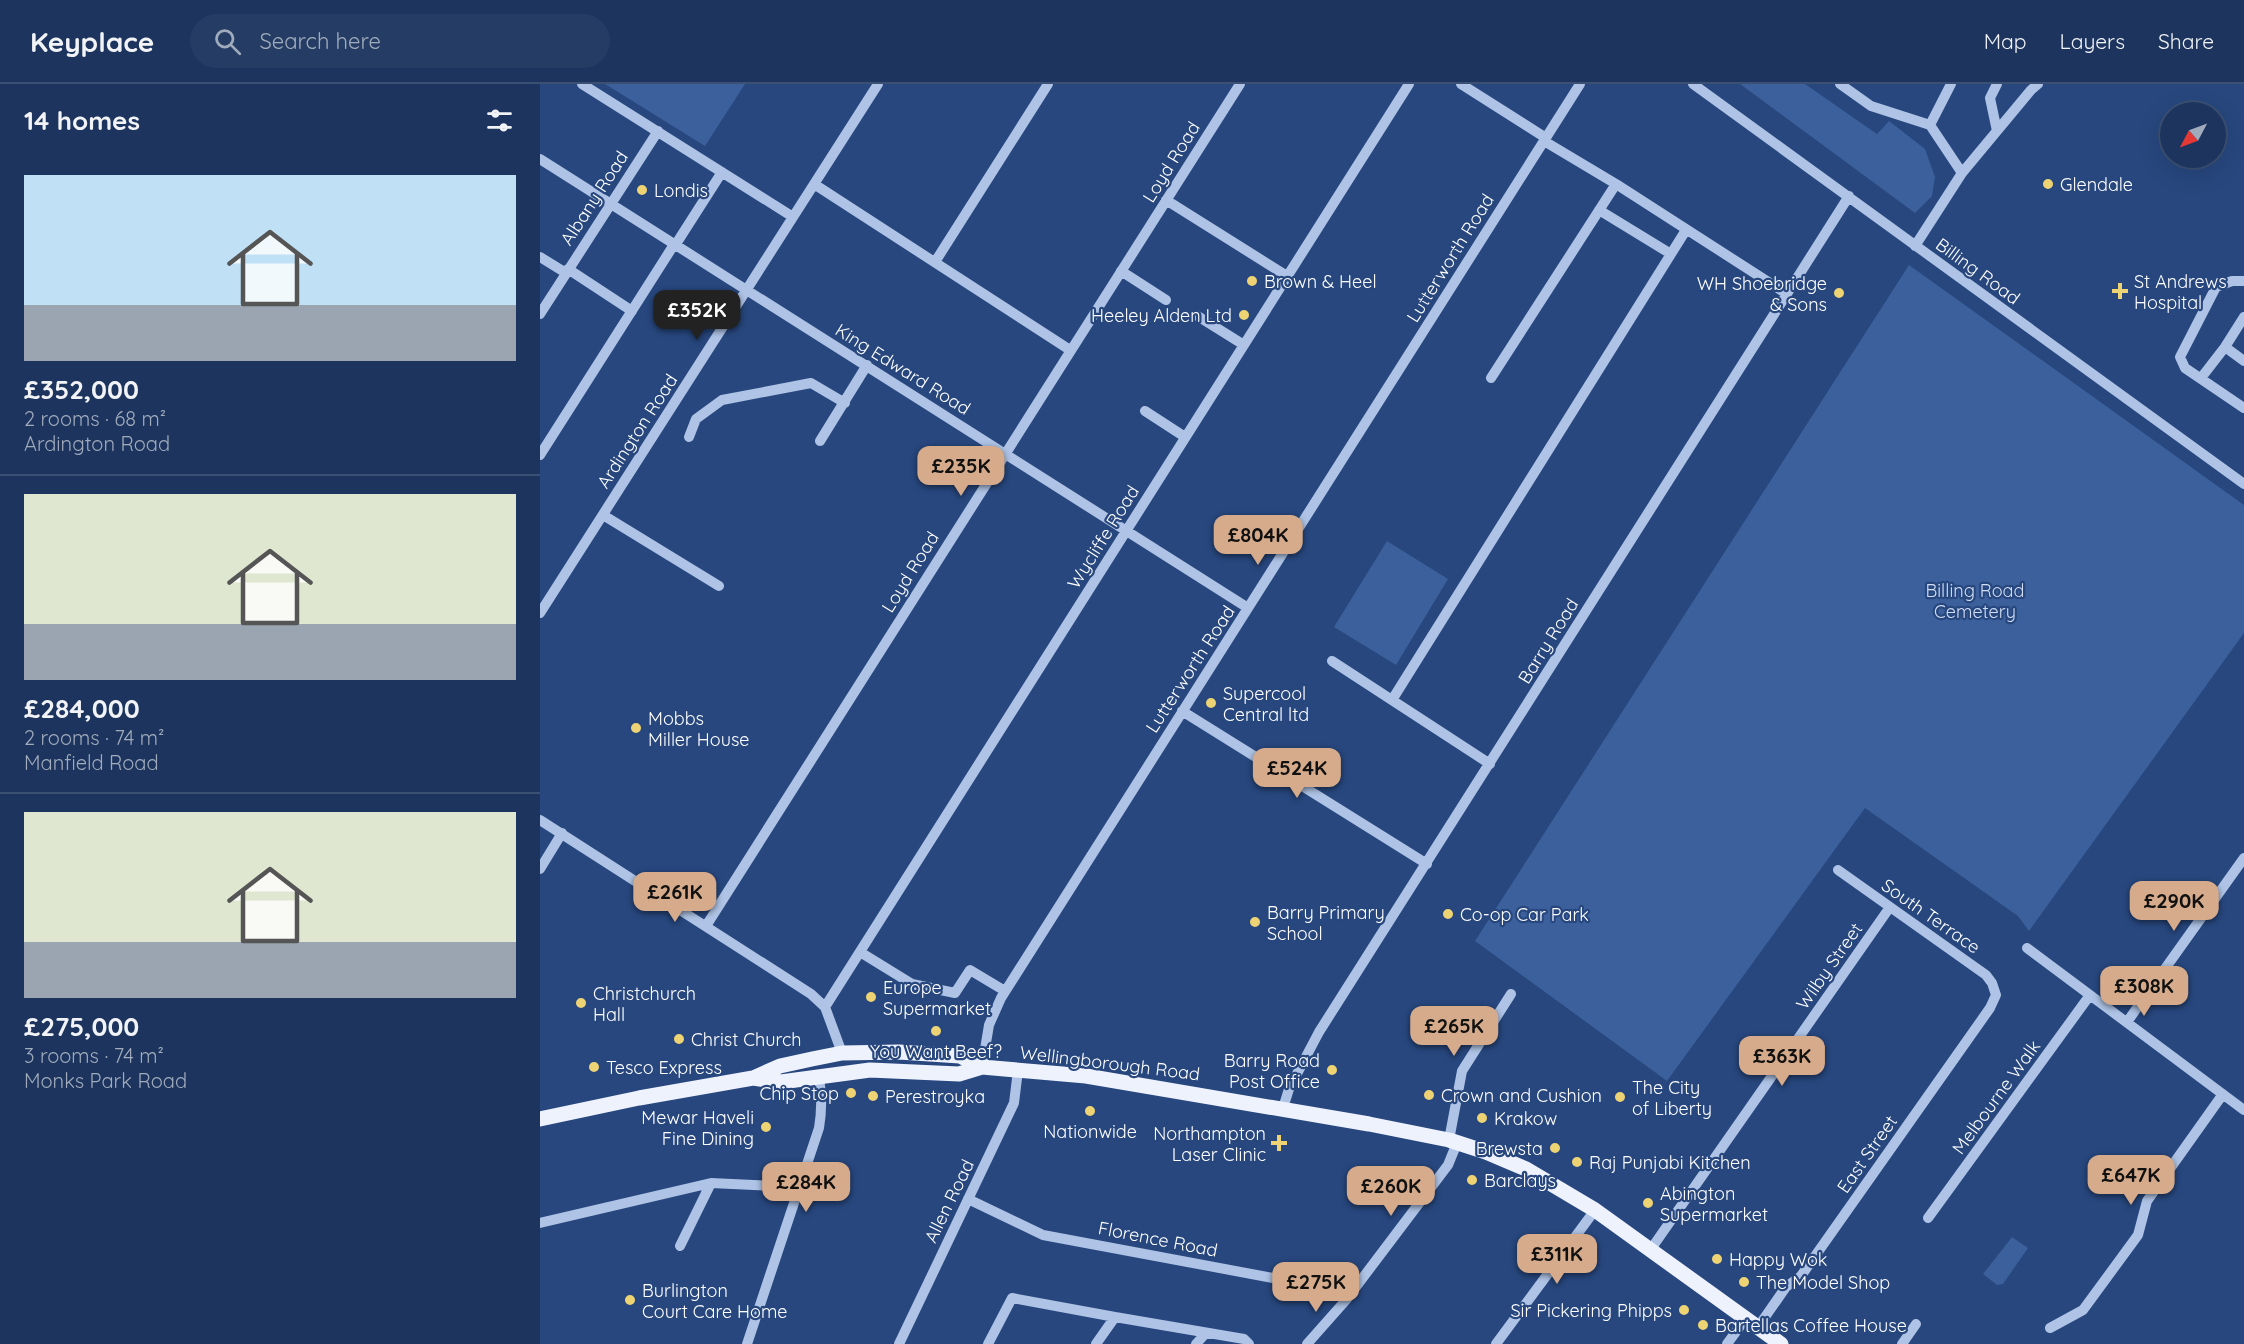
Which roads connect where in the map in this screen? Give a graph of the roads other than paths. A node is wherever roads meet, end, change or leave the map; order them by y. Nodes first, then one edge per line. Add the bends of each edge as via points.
1 (582, 84) edge
2 (878, 84) edge
3 (1048, 84) edge
4 (1240, 84) edge
5 (1409, 84) edge
6 (1461, 84) edge
7 (1580, 84) edge
8 (1693, 84) edge
9 (1840, 84) edge
10 (1951, 84) edge
11 (1997, 84) edge
12 (2038, 84) edge
13 (1930, 125) junction
14 (658, 131) junction
15 (1996, 131) junction
16 (1545, 139) junction
17 (540, 159) edge
18 (722, 172) junction
19 (1962, 172) junction
20 (814, 184) junction
21 (1616, 184) junction
22 (1849, 196) junction
23 (1166, 200) junction
24 (611, 203) junction
25 (1599, 210) junction
26 (793, 218) junction
27 (1686, 230) junction
28 (676, 243) junction
29 (1915, 246) junction
30 (1671, 254) junction
31 (540, 257) edge
32 (935, 262) junction
33 (567, 271) junction
34 (1121, 271) junction
35 (1287, 276) junction
36 (2244, 280) edge
37 (747, 289) junction
38 (1787, 294) junction
39 (1166, 300) dead end
40 (632, 311) junction
41 (540, 314) edge
42 (1196, 315) dead end
43 (2244, 317) edge
44 (1244, 345) junction
45 (2225, 347) junction
46 (1070, 350) junction
47 (2244, 361) edge
48 (867, 365) junction
49 (1491, 378) dead end
50 (2201, 378) junction
51 (846, 403) junction
52 (2244, 408) edge
53 (1145, 411) dead end
54 (689, 437) dead end
55 (1185, 437) junction
56 (820, 441) dead end
57 (1005, 453) junction
58 (540, 456) edge
59 (2244, 484) edge
60 (603, 515) junction
61 (1127, 529) junction
62 (719, 586) dead end
63 (1248, 608) junction
64 (540, 614) edge
65 (1332, 661) dead end
66 (1392, 700) junction
67 (1182, 711) junction
68 (1490, 764) junction
69 (540, 820) edge
70 (562, 833) junction
71 (2244, 858) edge
72 (1427, 864) junction
73 (540, 868) edge
74 (1838, 870) dead end
75 (1890, 907) junction
76 (706, 926) junction
77 (2027, 948) dead end
78 (860, 952) junction
79 (1005, 991) junction
80 (1511, 994) dead end
81 (1996, 995) joint
82 (2090, 995) junction
83 (825, 1007) junction
84 (2127, 1022) junction
85 (842, 1053) junction
86 (982, 1066) junction
87 (870, 1070) junction
88 (1018, 1070) junction
89 (753, 1078) junction
90 (819, 1078) junction
91 (2223, 1094) junction
92 (1283, 1108) junction
93 (2244, 1110) edge
94 (540, 1119) edge
95 (1453, 1142) junction
96 (711, 1183) junction
97 (798, 1194) junction
98 (968, 1199) junction
99 (1595, 1210) junction
100 (1928, 1218) dead end
101 (540, 1223) edge
102 (680, 1246) dead end
103 (1651, 1250) junction
104 (1346, 1300) junction
105 (1112, 1320) junction
106 (1752, 1323) junction
107 (1916, 1324) dead end
108 (2050, 1328) dead end
109 (1206, 1333) junction
110 (747, 1344) edge
111 (899, 1344) edge
112 (988, 1344) edge
113 (1096, 1344) edge
114 (1196, 1344) edge
115 (1249, 1344) edge
116 (1307, 1344) edge
117 (1496, 1344) edge
118 (1727, 1344) edge
119 (1781, 1344) edge
120 (1902, 1344) edge

1 - 14 street
2 - 20 street, Ardington Road
3 - 32 street
4 - 23 street, Loyd Road
5 - 35 street, Wycliffe Road
6 - 16 street
7 - 16 street, Lutterworth Road
8 - 22 street, Billing Road
9 - 13 street via 1871,106
10 - 13 street
11 - 15 street via 1990,98
12 - 15 street
13 - 19 street
14 - 18 street
14 - 24 street, Albany Road
15 - 19 street
16 - 21 street
16 - 63 street, Lutterworth Road
17 - 24 street, King Edward Road
18 - 26 street
18 - 28 street
19 - 29 street
20 - 26 street, Ardington Road
20 - 32 street
21 - 25 street
21 - 27 street
22 - 29 street, Billing Road
22 - 38 street, Barry Road
23 - 34 street, Loyd Road
23 - 35 street
24 - 28 street, King Edward Road
24 - 33 street, Albany Road
25 - 30 street
25 - 49 street
26 - 37 street, Ardington Road
27 - 30 street
27 - 38 street
28 - 37 street, King Edward Road
28 - 40 street
29 - 59 street, Billing Road
30 - 66 street
31 - 33 street
32 - 46 street
33 - 40 street
33 - 41 street, Albany Road
34 - 39 street
34 - 46 street, Loyd Road
35 - 44 street, Wycliffe Road
36 - 50 street via 2216,287 2181,352 2181,363
37 - 48 street, King Edward Road
37 - 60 street, Ardington Road
38 - 68 street, Barry Road
40 - 58 street
42 - 44 street
43 - 45 street
44 - 55 street, Wycliffe Road
45 - 47 street
45 - 50 street
46 - 57 street, Loyd Road
48 - 51 street
48 - 57 street, King Edward Road
50 - 52 street
51 - 54 street via 811,383 722,400 696,419
51 - 56 street
53 - 55 street
55 - 61 street, Wycliffe Road
57 - 61 street, King Edward Road
57 - 76 street, Loyd Road
60 - 62 street
60 - 64 street, Ardington Road
61 - 63 street, King Edward Road
61 - 78 street, Wycliffe Road
63 - 67 street, Lutterworth Road
65 - 66 street
66 - 68 street
67 - 72 street
67 - 79 street, Lutterworth Road
68 - 72 street, Barry Road
69 - 70 street
70 - 73 street
70 - 76 street
71 - 84 street
72 - 92 street, Barry Road via 1319,1032
74 - 75 street, South Terrace
75 - 81 street, South Terrace via 1986,975
75 - 103 street, Wilby Street
76 - 83 street
77 - 82 street
78 - 79 street via 912,984 955,993 970,970
78 - 83 street, Wycliffe Road
79 - 86 street, Lutterworth Road via 989,1025
80 - 95 street via 1462,1071
81 - 106 street, East Street via 1801,1276
82 - 84 street
82 - 100 street, Melbourne Walk
83 - 85 street
84 - 91 street
85 - 86 main road, Wellingborough Road via 940,1053 960,1056
85 - 87 main road, Wellingborough Road
85 - 89 main road, Wellingborough Road via 780,1066
86 - 87 main road, Wellingborough Road via 959,1074
86 - 88 main road, Wellingborough Road
87 - 90 main road, Wellingborough Road
88 - 92 main road, Wellingborough Road via 1086,1076
88 - 98 street, Allen Road via 1014,1103
89 - 90 main road, Wellingborough Road via 781,1082
89 - 94 main road, Wellingborough Road
90 - 97 street via 822,1112
91 - 93 street
91 - 108 street via 2147,1201 2138,1235 2083,1310
92 - 95 main road, Wellingborough Road
95 - 99 main road, Wellingborough Road via 1526,1169
95 - 104 street via 1448,1165
96 - 97 street via 773,1186
96 - 101 street
96 - 102 street
97 - 110 street
98 - 104 street, Florence Road via 1043,1234 1321,1287
98 - 111 street, Allen Road
99 - 103 main road, Wellingborough Road
99 - 117 street
103 - 106 main road, Wellingborough Road
104 - 116 street
105 - 109 street
105 - 112 street via 1012,1298
105 - 113 street
106 - 118 street, East Street
106 - 119 main road, Wellingborough Road
107 - 120 street
109 - 114 street
109 - 115 street via 1244,1339

